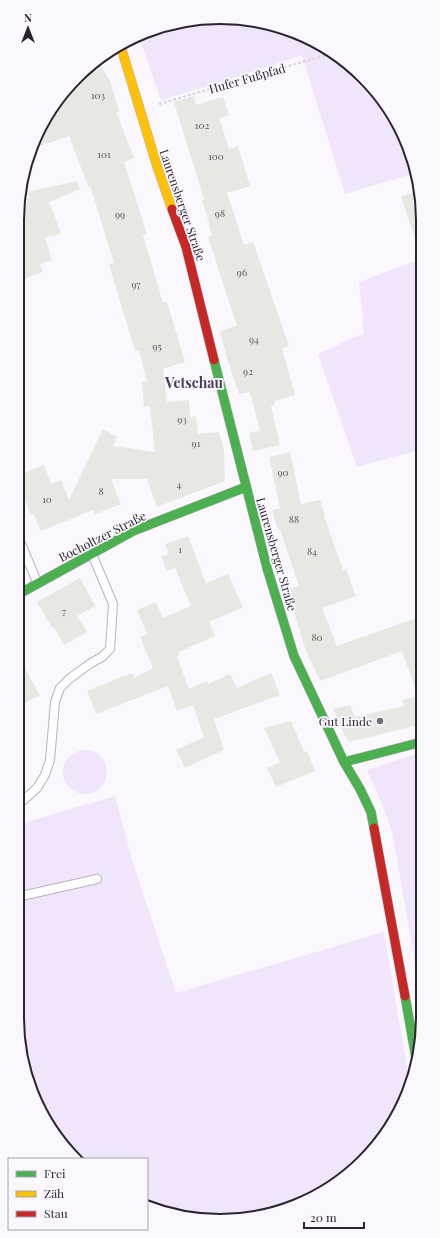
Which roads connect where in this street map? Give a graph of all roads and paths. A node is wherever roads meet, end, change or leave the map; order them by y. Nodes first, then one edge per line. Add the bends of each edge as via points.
1 (122, 50) edge
2 (326, 55) edge
3 (161, 103) dead end
4 (246, 487) junction
5 (24, 551) edge
6 (92, 553) junction
7 (37, 583) junction
8 (24, 591) edge
9 (416, 744) edge
10 (344, 762) junction
11 (24, 800) edge
12 (97, 879) dead end
13 (24, 895) edge
14 (414, 1046) edge

1 - 4 street, Laurensberger Straße via 156,166 186,247
2 - 3 path, Hufer Fußpfad
4 - 6 street, Bocholtzer Straße via 132,531
4 - 10 street, Laurensberger Straße via 294,656
5 - 7 lane
6 - 7 street, Bocholtzer Straße
6 - 11 lane via 113,604 110,649 102,658 91,663 60,688 55,702 50,760 37,788
7 - 8 street, Bocholtzer Straße
9 - 10 street
10 - 14 street, Laurensberger Straße via 371,812
12 - 13 lane

